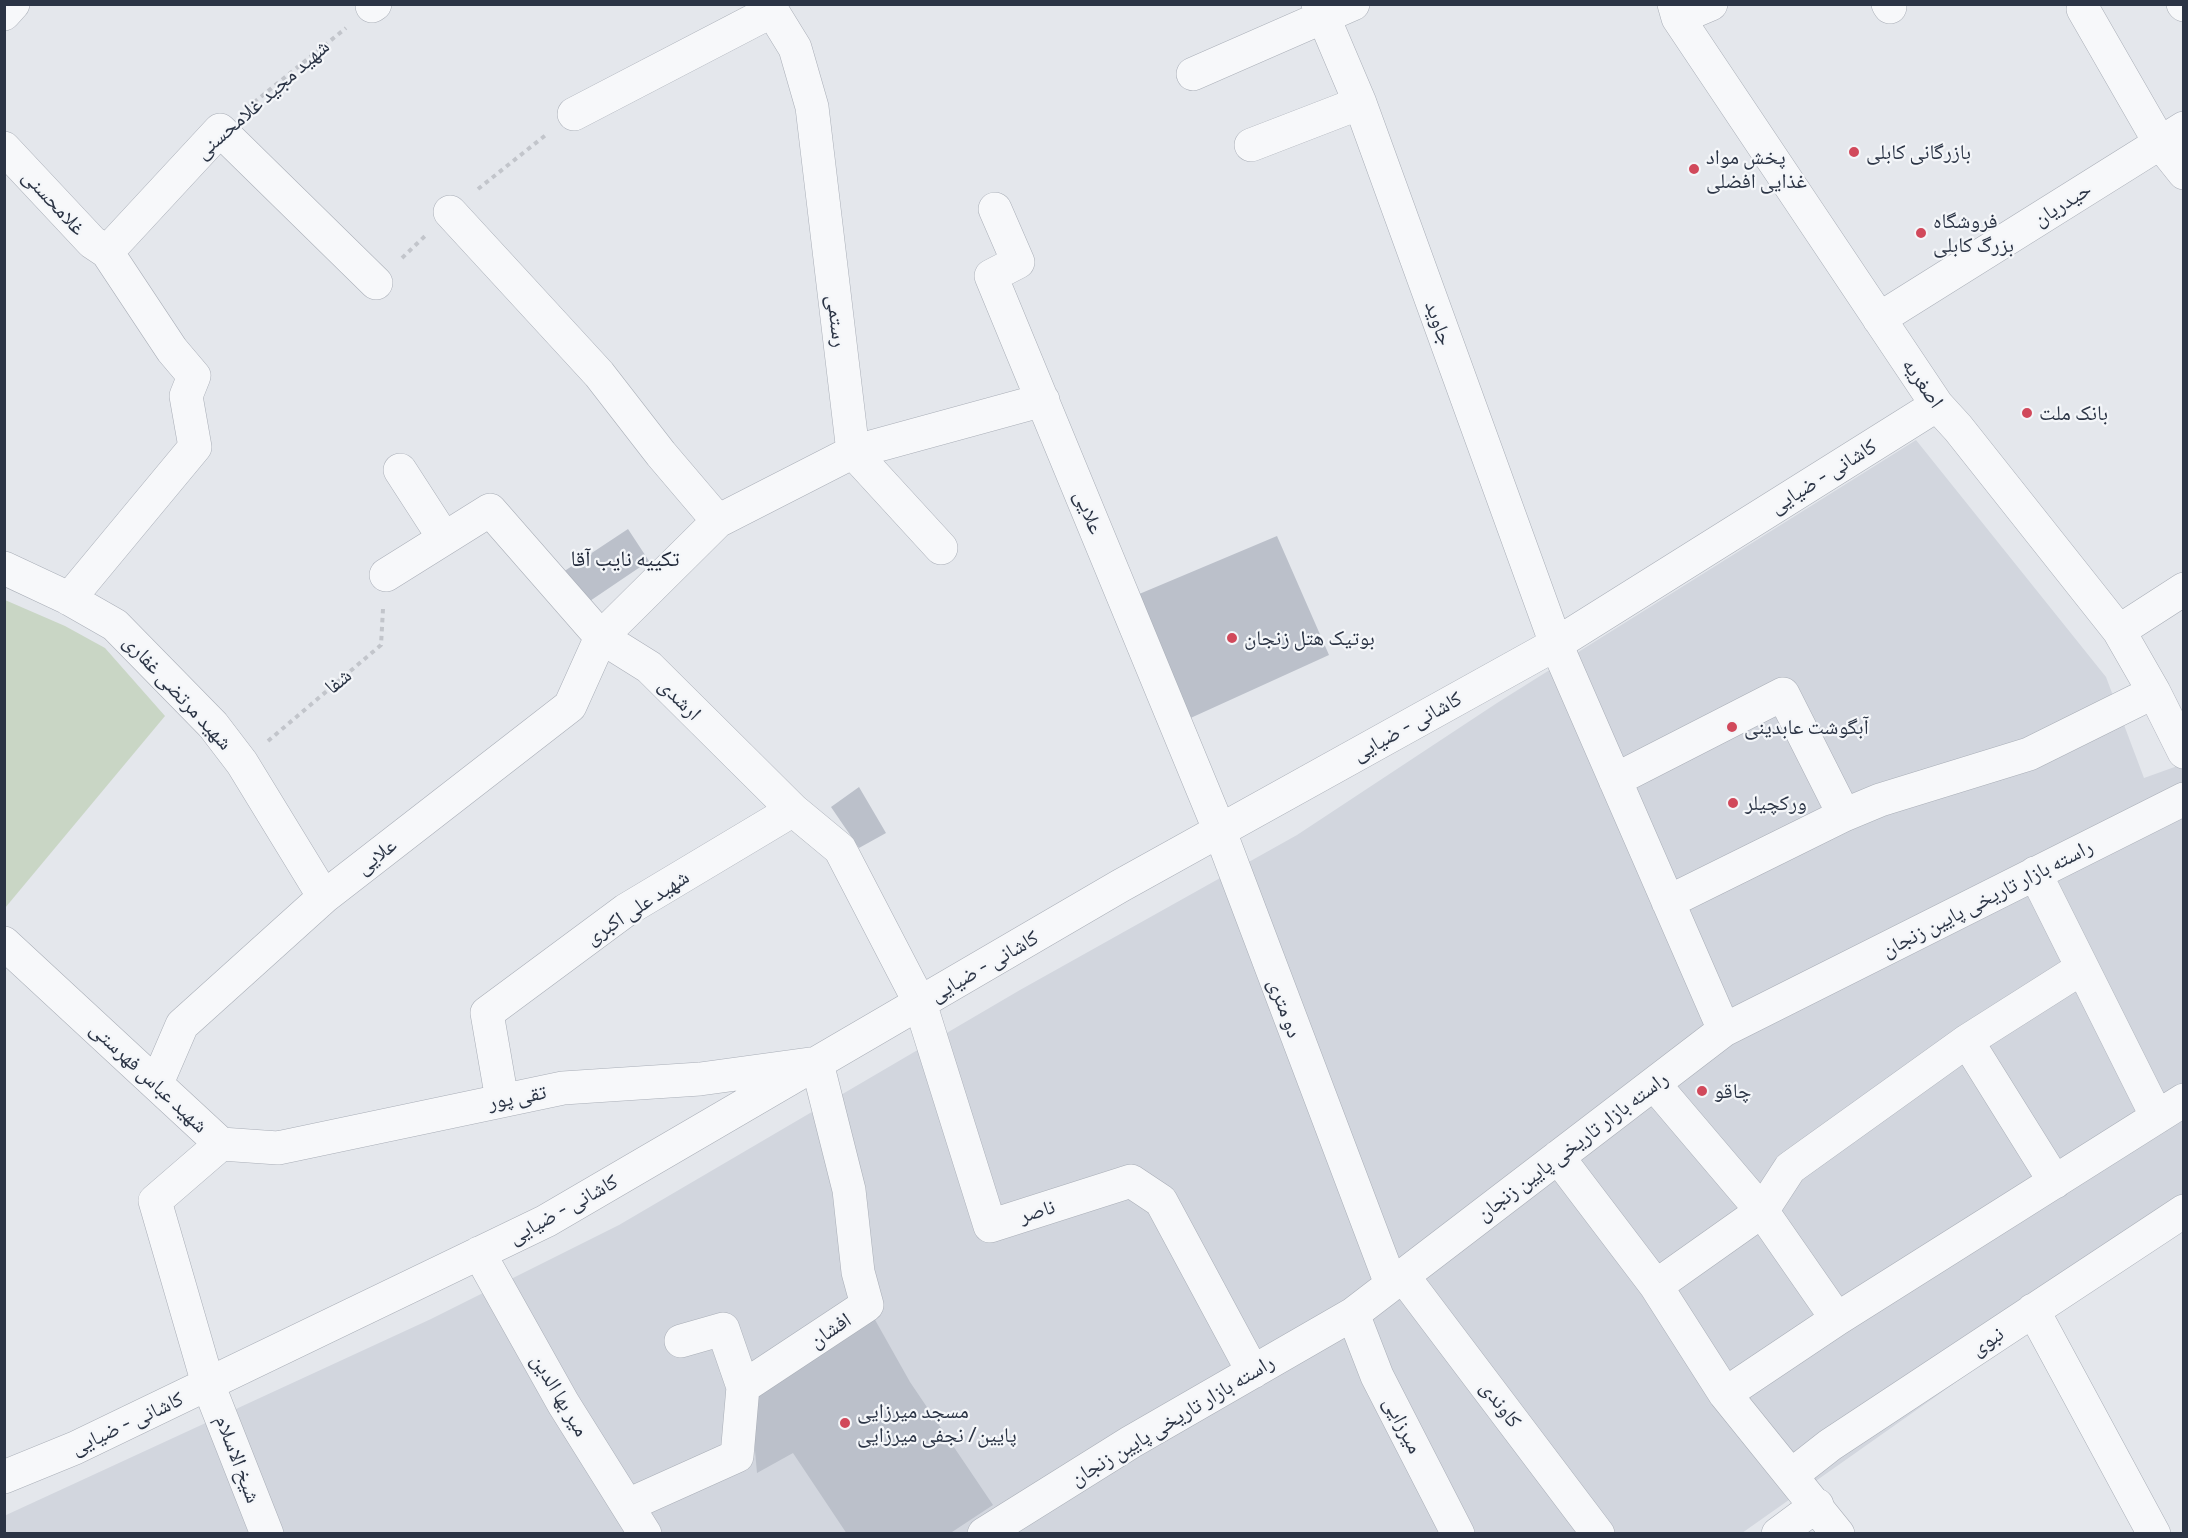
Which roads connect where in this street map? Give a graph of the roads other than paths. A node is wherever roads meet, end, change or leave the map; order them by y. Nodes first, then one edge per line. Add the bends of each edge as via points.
1 (13, 4) edge
2 (1711, 4) edge
3 (770, 8) edge
4 (1332, 8) edge
5 (2083, 9) dead end
6 (1676, 11) edge
7 (4, 14) edge
8 (1192, 74) dead end
9 (1360, 104) junction
10 (574, 114) road end
11 (2172, 136) edge
12 (1251, 145) dead end
13 (4, 148) edge
14 (2184, 173) edge
15 (995, 209) dead end
16 (450, 212) road end
17 (107, 252) junction
18 (376, 283) road end
19 (1879, 319) junction
20 (1043, 400) junction
21 (1937, 405) junction
22 (853, 452) junction
23 (400, 470) dead end
24 (718, 521) junction
25 (444, 538) junction
26 (941, 548) dead end
27 (4, 568) edge
28 (386, 575) road end
29 (2184, 589) edge
30 (69, 599) junction
31 (2119, 631) junction
32 (601, 637) junction
33 (1556, 644) junction
34 (2154, 692) junction
35 (2184, 752) edge
36 (1615, 780) junction
37 (2184, 799) edge
38 (793, 810) junction
39 (1844, 815) junction
40 (1219, 830) junction
41 (2035, 873) junction
42 (324, 897) junction
43 (1668, 902) junction
44 (4, 943) edge
45 (2082, 968) junction
46 (920, 1003) junction
47 (1724, 1030) junction
48 (1967, 1041) junction
49 (817, 1063) junction
50 (157, 1083) junction
51 (1654, 1084) junction
52 (502, 1100) junction
53 (2170, 1109) edge
54 (221, 1144) junction
55 (1558, 1157) junction
56 (2055, 1182) junction
57 (2184, 1210) edge
58 (1762, 1211) junction
59 (479, 1253) junction
60 (1397, 1280) junction
61 (1656, 1286) junction
62 (2033, 1310) junction
63 (1353, 1314) junction
64 (1837, 1319) junction
65 (681, 1341) dead end
66 (1253, 1372) junction
67 (208, 1384) junction
68 (743, 1387) junction
69 (1725, 1394) junction
70 (1793, 1474) junction
71 (4, 1477) edge
72 (628, 1505) junction
73 (1817, 1505) junction
74 (1005, 1528) edge
75 (267, 1533) edge
76 (645, 1533) edge
77 (1458, 1533) edge
78 (1598, 1533) edge
79 (1778, 1533) edge
80 (1838, 1533) edge
81 (2154, 1533) edge

1 - 7 street
2 - 6 street
3 - 10 street
3 - 22 street, رستمی via 795,48 812,107
4 - 8 street
4 - 9 street, جاوید
5 - 11 street
6 - 19 street, اصغریه
9 - 12 street
9 - 33 street, جاوید
11 - 14 street
11 - 19 street, حیدریان
13 - 17 street, غلامحسنی via 92,242
15 - 20 street, علایی via 1018,262 991,276
16 - 24 street via 599,374
17 - 18 street, شهید مجید غلامحسنی via 219,130
17 - 30 street, غلامحسنی via 172,350 194,376 186,396 195,447
19 - 21 street, اصغریه
20 - 22 street
20 - 40 street, علایی
21 - 31 street, اصغریه via 1966,436
21 - 33 street, کاشانی - ضیایی
22 - 24 street
22 - 26 street
23 - 25 street
24 - 32 street
25 - 28 street, ارشدی
25 - 32 street, ارشدی via 490,510
27 - 30 street, شهید مرتضی غفاری
29 - 31 street
30 - 42 street, شهید مرتضی غفاری via 116,625 213,725 242,763
31 - 34 street, اصغریه
32 - 38 street, ارشدی via 649,668
32 - 42 street, علایی via 570,706
33 - 36 street, جاوید
33 - 40 street, کاشانی - ضیایی
34 - 35 street, اصغریه
34 - 39 street via 2029,754
36 - 39 street via 1783,694
36 - 43 street, جاوید
37 - 41 street, راسته بازار تاریخی پایین زنجان
38 - 46 street, ارشدی via 840,849
38 - 52 street, شهید علی اکبری via 626,910 487,1013
39 - 43 street
40 - 46 street, کاشانی - ضیایی
40 - 60 street, دو متری via 1352,1186
41 - 45 street
41 - 47 street, راسته بازار تاریخی پایین زنجان
42 - 50 street, علایی via 182,1025
43 - 47 street, جاوید
44 - 50 street, شهید عباس فهرستی
45 - 48 street
45 - 53 street
46 - 49 street, کاشانی - ضیایی
46 - 66 street, ناصر via 990,1226 1131,1181 1161,1201
47 - 51 street, راسته بازار تاریخی پایین زنجان
48 - 56 street
48 - 58 street via 1790,1168
49 - 52 street, تقی پور via 700,1079 562,1088
49 - 59 street, کاشانی - ضیایی via 546,1221
49 - 68 street, افشان via 849,1190 858,1272 867,1305
50 - 54 street, شهید عباس فهرستی
51 - 55 street, راسته بازار تاریخی پایین زنجان
51 - 58 street
52 - 54 street, تقی پور via 278,1148
53 - 56 street
54 - 67 street, شهید عباس فهرستی via 155,1201
55 - 60 street, راسته بازار تاریخی پایین زنجان
55 - 61 street
56 - 64 street
57 - 62 street, نبوی
58 - 61 street
58 - 64 street
59 - 67 street, کاشانی - ضیایی
59 - 72 street, میر بها الدین via 563,1403
60 - 63 street, راسته بازار تاریخی پایین زنجان
60 - 78 street, کاوندی
61 - 69 street
62 - 70 street, نبوی via 1830,1444
62 - 81 street
63 - 66 street, راسته بازار تاریخی پایین زنجان
63 - 77 street, میرزایی via 1377,1376
64 - 69 street
65 - 68 street via 723,1329
66 - 74 street, راسته بازار تاریخی پایین زنجان
67 - 71 street, کاشانی - ضیایی via 75,1449
67 - 75 street, شیخ الاسلام
68 - 72 street via 737,1456
69 - 70 street
70 - 73 street
72 - 76 street, میر بها الدین
73 - 79 street
73 - 80 street

